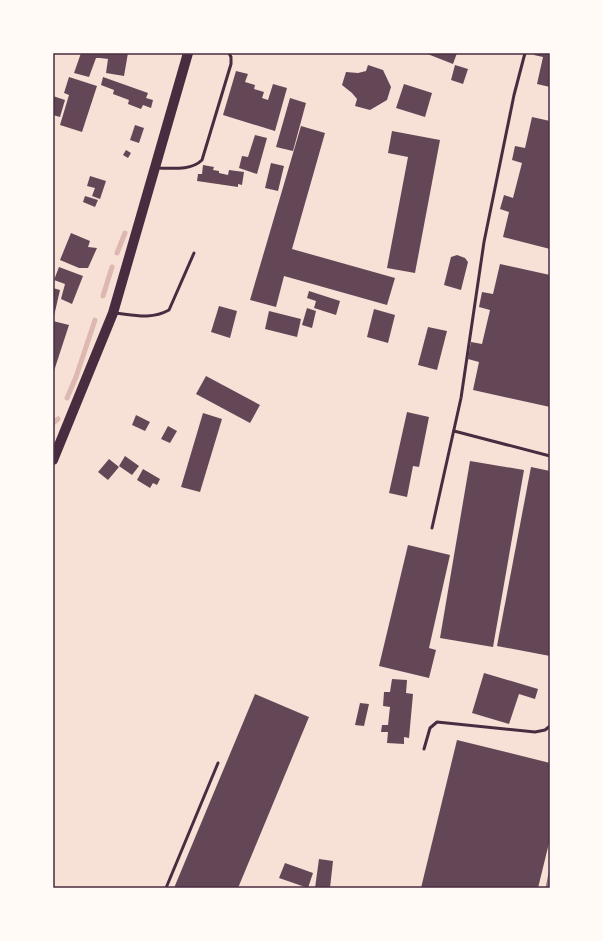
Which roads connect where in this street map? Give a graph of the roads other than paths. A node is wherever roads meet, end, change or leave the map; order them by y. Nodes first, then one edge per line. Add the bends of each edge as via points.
1 (188, 53) edge
2 (228, 53) edge
3 (234, 53) edge
4 (525, 53) edge
5 (231, 57) junction
6 (154, 168) junction
7 (194, 253) dead end
8 (113, 313) junction
9 (454, 431) junction
10 (550, 456) edge
11 (53, 460) edge
12 (432, 528) dead end
13 (550, 726) edge
14 (424, 749) dead end
15 (218, 763) dead end
16 (166, 888) edge

1 - 6 main road
2 - 5 lane
3 - 5 lane
4 - 9 lane via 484,242
5 - 6 lane via 202,160 197,165 188,167
6 - 8 main road
7 - 8 lane via 169,310 149,317
8 - 11 main road
9 - 10 lane
9 - 12 lane
13 - 14 lane via 535,732 437,722 430,728
15 - 16 lane

